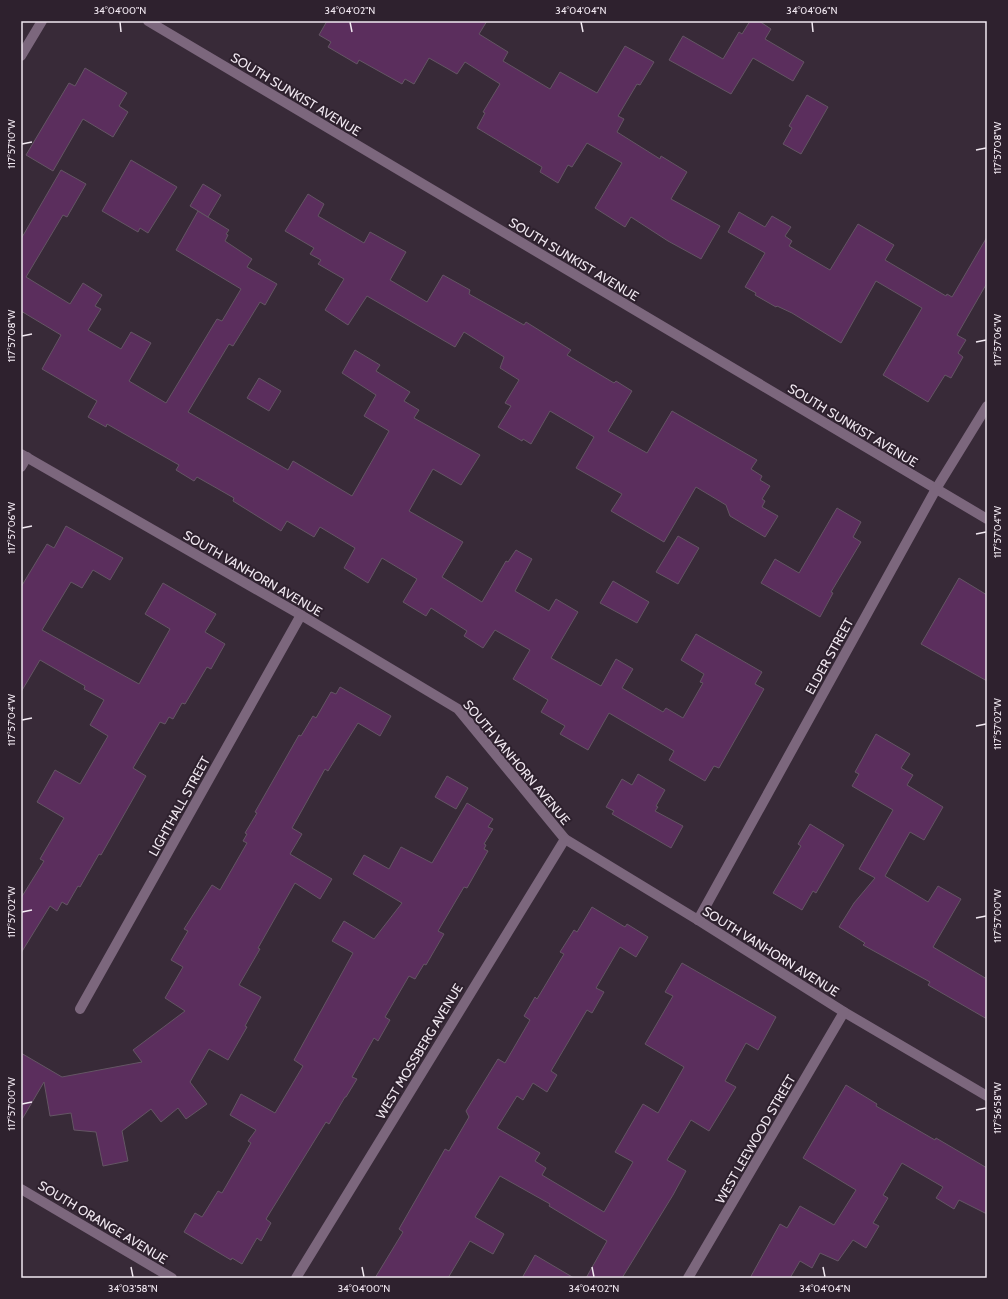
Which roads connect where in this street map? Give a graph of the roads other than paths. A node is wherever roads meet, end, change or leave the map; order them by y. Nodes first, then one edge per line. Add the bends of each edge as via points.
1 (42, 21) edge
2 (148, 21) edge
3 (21, 56) edge
4 (987, 406) edge
5 (24, 455) edge
6 (21, 467) edge
7 (936, 489) junction
8 (987, 519) edge
9 (300, 615) junction
10 (564, 838) junction
11 (698, 920) junction
12 (80, 1009) dead end
13 (844, 1012) junction
14 (987, 1096) edge
15 (21, 1189) edge
16 (172, 1278) edge
17 (296, 1278) edge
18 (688, 1278) edge

1 - 3 street
2 - 7 street, SOUTH SUNKIST AVENUE
4 - 7 street, ELDER STREET
5 - 6 street
5 - 9 street, SOUTH VANHORN AVENUE
7 - 8 street, SOUTH SUNKIST AVENUE
7 - 11 street, ELDER STREET
9 - 10 street, SOUTH VANHORN AVENUE via 458,709
9 - 12 street, LIGHTHALL STREET
10 - 11 street, SOUTH VANHORN AVENUE
10 - 17 street, WEST MOSSBERG AVENUE
11 - 13 street, SOUTH VANHORN AVENUE
13 - 14 street, SOUTH VANHORN AVENUE
13 - 18 street, WEST LEEWOOD STREET
15 - 16 street, SOUTH ORANGE AVENUE

